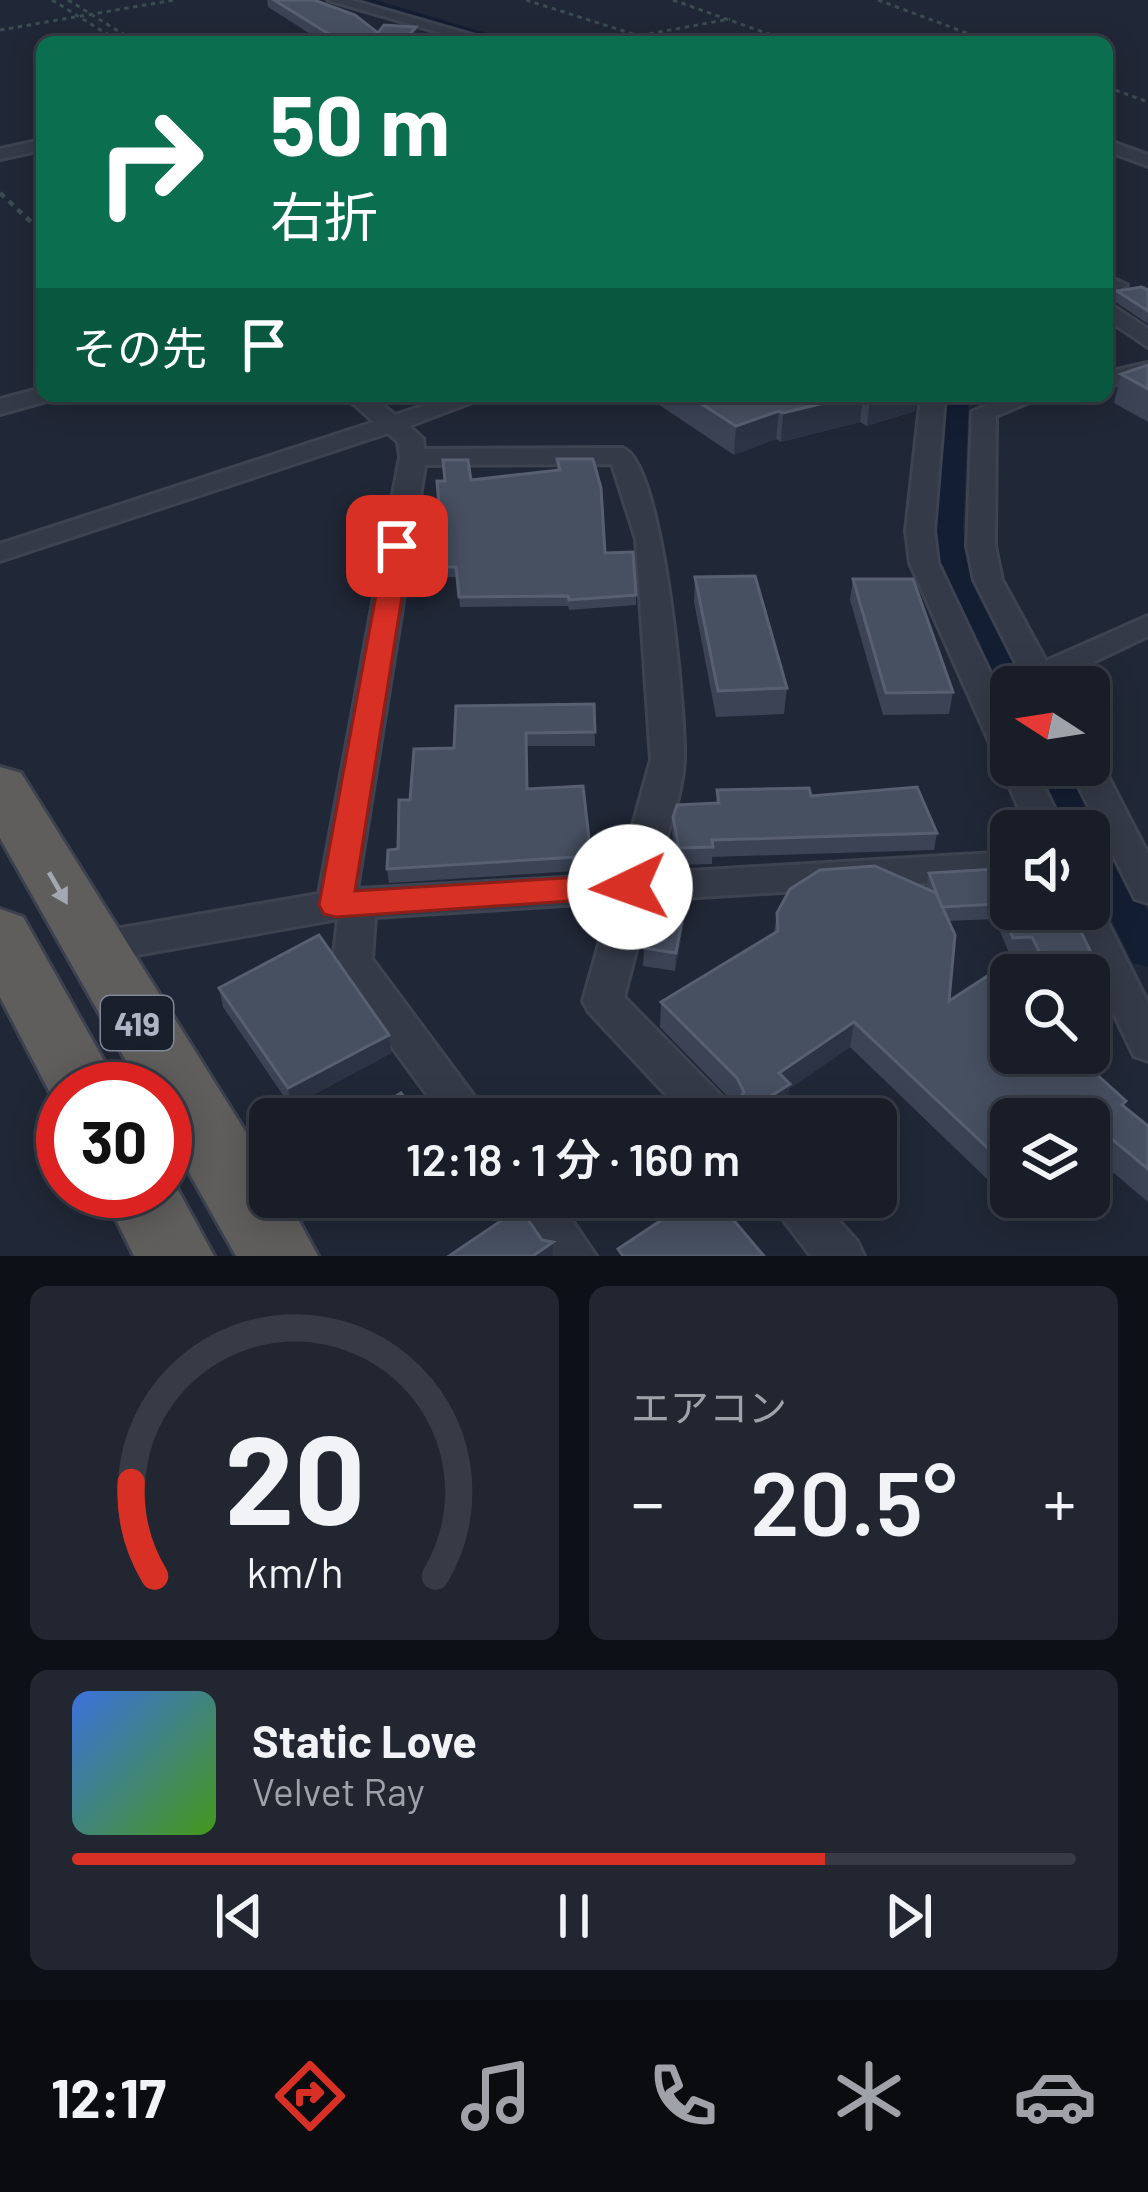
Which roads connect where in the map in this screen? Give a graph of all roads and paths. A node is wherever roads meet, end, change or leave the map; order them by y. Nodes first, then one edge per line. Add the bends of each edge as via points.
1 (52, 0) edge
2 (68, 0) edge
3 (174, 0) edge
4 (335, 0) edge
5 (526, 0) edge
6 (673, 0) edge
7 (878, 0) edge
8 (90, 14) junction
9 (78, 16) junction
10 (730, 19) junction
11 (0, 30) edge
12 (110, 36) edge
13 (126, 36) edge
14 (466, 36) edge
15 (640, 36) joint
16 (774, 36) edge
17 (976, 36) edge
18 (1113, 89) edge
19 (1148, 102) edge
20 (1148, 135) edge
21 (1113, 144) edge
22 (36, 147) edge
23 (1113, 148) edge
24 (0, 154) edge
25 (1148, 161) edge
26 (0, 193) edge
27 (36, 226) edge
28 (1113, 313) edge
29 (1148, 340) edge
30 (1148, 370) edge
31 (1113, 378) edge
32 (36, 397) edge
33 (365, 402) edge
34 (457, 402) edge
35 (936, 402) edge
36 (982, 404) edge
37 (0, 406) edge
38 (391, 423) junction
39 (956, 450) junction
40 (412, 457) junction
41 (0, 553) edge
42 (1148, 625) edge
43 (1033, 666) edge
44 (1070, 666) edge
45 (990, 706) edge
46 (1095, 786) edge
47 (0, 787) edge
48 (990, 866) edge
49 (630, 887) junction
50 (1148, 889) edge
51 (347, 904) junction
52 (1093, 930) edge
53 (0, 934) edge
54 (92, 948) junction
55 (1148, 1044) edge
56 (69, 1062) edge
57 (454, 1098) edge
58 (696, 1098) edge
59 (155, 1218) edge
60 (545, 1218) edge
61 (807, 1218) edge
62 (175, 1256) edge
63 (279, 1256) edge
64 (573, 1256) edge
65 (841, 1256) edge

1 - 9 path
2 - 8 path
3 - 8 path
4 - 14 street
5 - 15 path
6 - 10 path
7 - 17 path
8 - 9 path
8 - 13 path
9 - 11 path
9 - 12 path
10 - 15 path
10 - 16 path
18 - 19 path
20 - 21 street
22 - 24 street
23 - 25 street
26 - 27 path
28 - 29 street
30 - 31 street
32 - 37 street
33 - 38 street
34 - 38 street
35 - 39 street
36 - 39 street
38 - 40 street via 410,439
38 - 41 street
39 - 43 street via 988,580
39 - 45 street via 920,531 924,563
40 - 49 street via 622,456 650,539 668,760
40 - 51 street
42 - 44 street
46 - 50 street
47 -> 54 highway, 419
48 - 49 street
49 - 51 street
49 - 58 street via 603,1000
51 - 54 street
51 - 57 street via 352,962
52 - 55 street
53 - 56 highway, 419
54 - 63 highway, 419
59 - 62 highway
60 - 64 street
61 - 65 street

